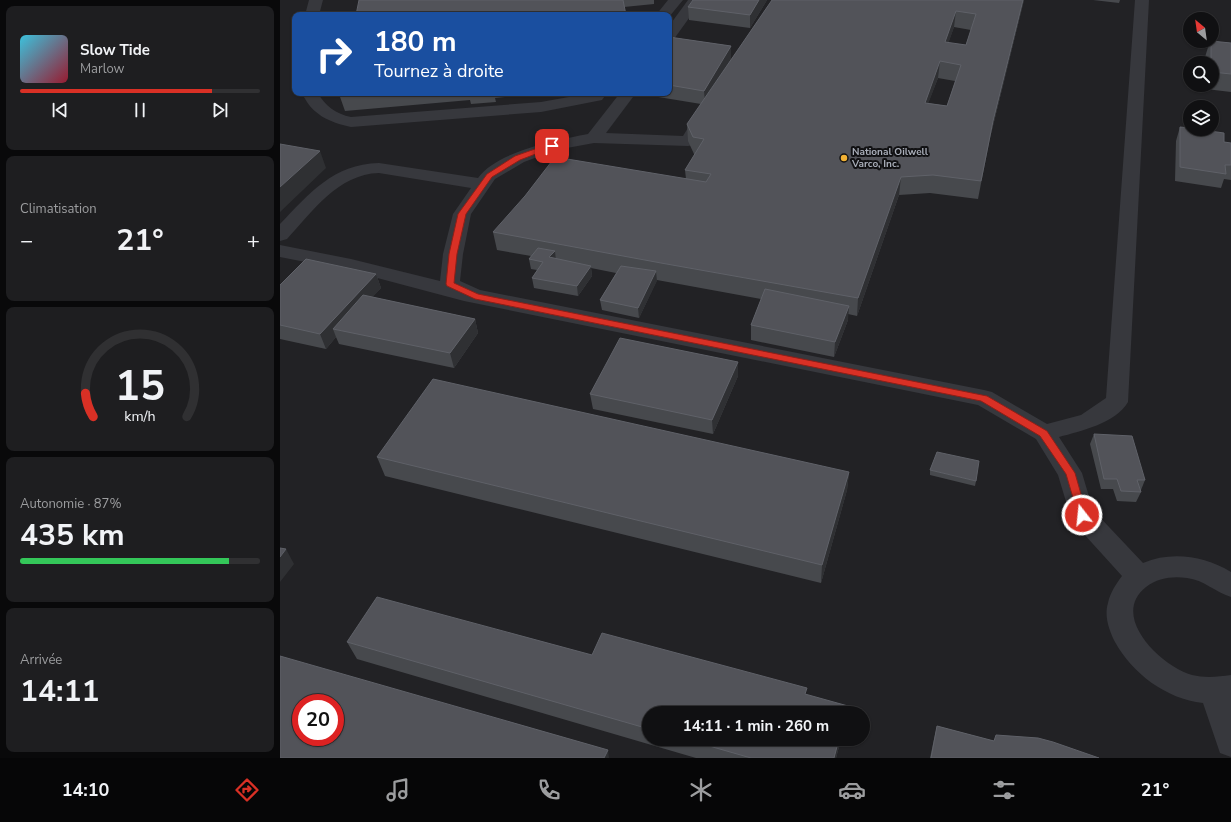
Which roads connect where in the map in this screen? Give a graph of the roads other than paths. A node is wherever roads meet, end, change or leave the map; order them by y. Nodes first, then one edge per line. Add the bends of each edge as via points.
1 (316, 0) edge
2 (676, 0) edge
3 (695, 0) edge
4 (1142, 0) edge
5 (313, 12) edge
6 (666, 12) edge
7 (672, 32) edge
8 (311, 96) edge
9 (597, 96) edge
10 (626, 96) edge
11 (713, 101) edge
12 (594, 138) junction
13 (483, 184) junction
14 (280, 234) edge
15 (280, 251) edge
16 (475, 296) junction
17 (1044, 434) junction
18 (1138, 576) junction
19 (1231, 586) edge
20 (1222, 689) edge
21 (1231, 743) edge

1 - 5 street
2 - 6 street
3 - 7 street
4 - 17 street via 1117,402 1088,421
8 - 9 street via 322,110 338,120 351,122 541,107
10 - 12 street
11 - 12 street via 688,141
12 - 13 street via 552,146 518,158 489,176
13 - 14 street via 379,168 366,169 348,174 331,184
13 - 16 street via 462,214 453,254 450,284
15 - 16 street via 351,265
16 - 17 street via 984,398
17 - 18 street via 1070,473 1082,515
18 - 19 street via 1157,568 1180,566 1204,571
18 - 20 street via 1126,588 1120,604 1122,623 1130,643 1145,661 1165,676 1189,687
20 - 21 street

